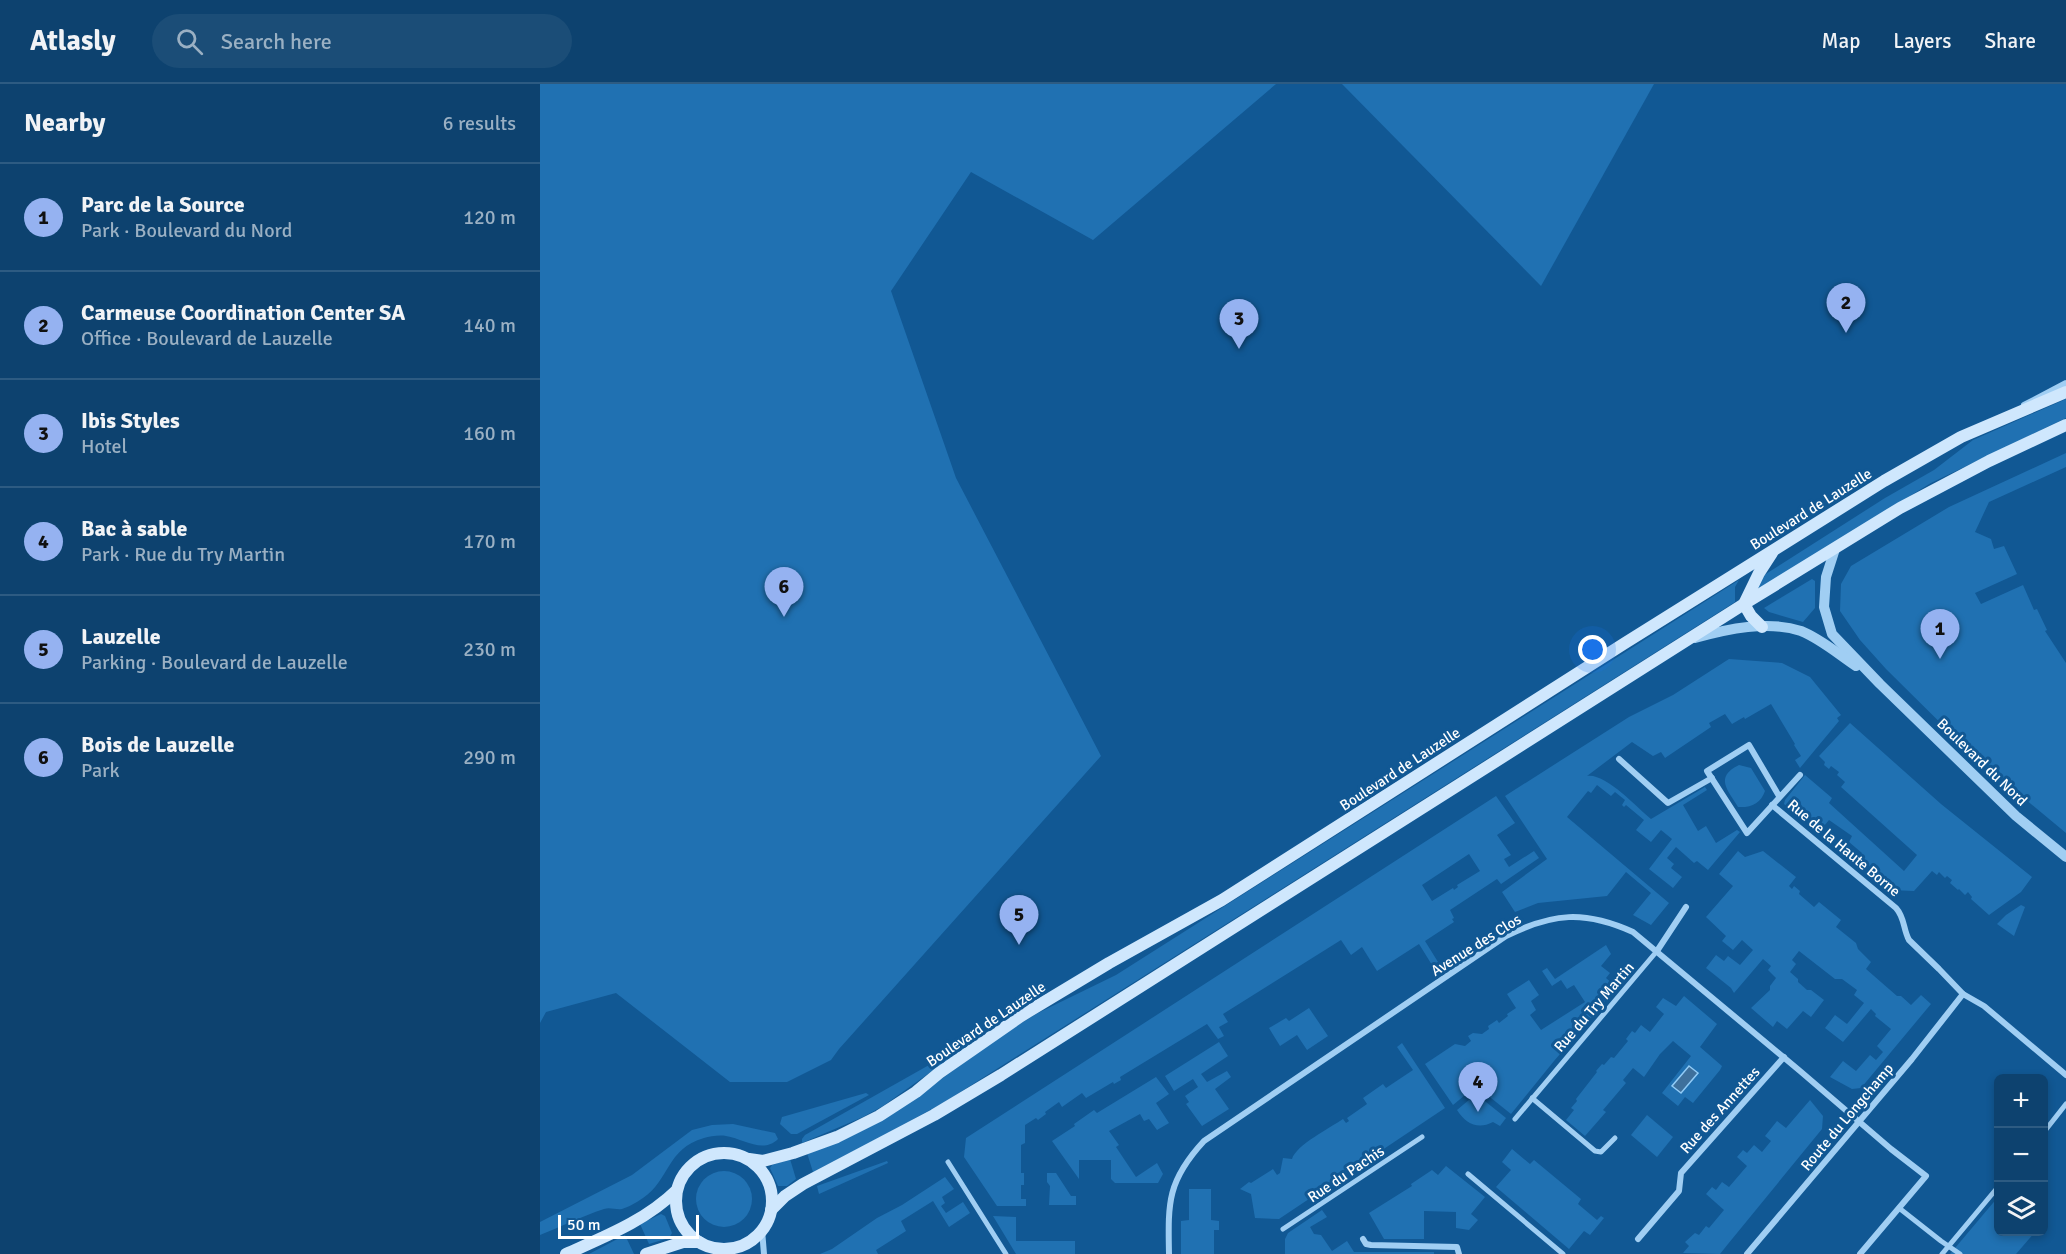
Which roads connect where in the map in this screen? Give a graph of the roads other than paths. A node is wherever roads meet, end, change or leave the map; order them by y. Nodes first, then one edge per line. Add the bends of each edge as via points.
1 (2066, 383) edge
2 (2066, 392) edge
3 (2013, 414) junction
4 (2066, 425) edge
5 (1774, 549) junction
6 (1835, 549) junction
7 (1744, 604) junction
8 (1762, 627) junction
9 (1690, 639) junction
10 (1880, 684) junction
11 (1619, 759) dead end
12 (1800, 775) dead end
13 (1712, 778) junction
14 (1779, 796) junction
15 (1772, 805) junction
16 (2066, 857) edge
17 (1686, 907) dead end
18 (1657, 951) junction
19 (1963, 994) junction
20 (1784, 1057) junction
21 (2066, 1075) edge
22 (1532, 1098) junction
23 (2066, 1104) edge
24 (1515, 1119) dead end
25 (1859, 1122) junction
26 (2046, 1128) edge
27 (1422, 1137) dead end
28 (1615, 1138) dead end
29 (749, 1159) junction
30 (948, 1162) dead end
31 (1468, 1174) dead end
32 (677, 1190) junction
33 (1994, 1192) edge
34 (1899, 1208) junction
35 (771, 1210) junction
36 (1283, 1229) dead end
37 (762, 1230) junction
38 (1362, 1239) dead end
39 (1638, 1239) dead end
40 (699, 1242) junction
41 (1949, 1246) junction
42 (721, 1251) edge
43 (1459, 1253) edge
44 (566, 1254) edge
45 (646, 1254) edge
46 (764, 1254) edge
47 (1006, 1254) edge
48 (1169, 1254) edge
49 (1563, 1254) edge
50 (1747, 1254) edge
51 (1860, 1254) edge
52 (1942, 1254) edge
53 (1960, 1254) edge

1 - 3 street
2 - 3 main road, Boulevard de Lauzelle
3 - 5 main road, Boulevard de Lauzelle via 1961,437
4 - 6 main road via 1989,460
5 - 7 main road
5 - 29 main road, Boulevard de Lauzelle via 1222,900 1021,1016 879,1116 793,1153 762,1161
6 - 7 main road
6 - 10 street, Boulevard du Nord via 1826,577 1824,607 1832,634
7 - 8 main road
7 - 9 main road
8 - 9 street, Boulevard du Nord
8 - 10 street, Boulevard du Nord via 1802,632
9 - 35 main road via 1001,1075 803,1184
10 - 16 street, Boulevard du Nord via 2016,816
11 - 13 street, Rue de la Haute Borne via 1668,803
12 - 14 street
13 - 14 street, Rue de la Haute Borne via 1707,771 1749,745
13 - 15 street via 1747,833
14 - 15 street
15 - 19 street, Rue de la Haute Borne via 1896,908 1904,918 1909,940
17 - 18 street, Rue du Try Martin
18 - 20 street, Avenue des Clos
18 - 22 street, Rue du Try Martin
18 - 48 street, Avenue des Clos via 1614,923 1585,918 1552,918 1506,936 1204,1141 1178,1174 1168,1206
19 - 21 street, Rue de la Haute Borne via 1984,1006
19 - 25 street, Route du Longchamp
20 - 25 street, Avenue des Clos
20 - 39 street, Rue des Annettes via 1681,1173 1679,1191
22 - 24 street, Rue du Try Martin
22 - 28 street via 1595,1150 1601,1152
23 - 26 street
25 - 34 street, Avenue des Clos via 1926,1176
25 - 50 street, Route du Longchamp
27 - 36 street, Rue du Pachis
29 - 32 main road via 735,1154 705,1156 682,1176
29 - 35 main road via 768,1182
30 - 47 street
31 - 49 street
32 - 40 main road via 676,1210 684,1228
32 - 44 main road via 634,1224
33 - 41 street
34 - 41 street
34 - 51 street
35 - 37 main road
37 - 42 main road via 750,1241
37 - 46 street
38 - 43 street via 1371,1245 1457,1247
40 - 42 main road
40 - 45 main road via 683,1242
41 - 52 street
41 - 53 street

